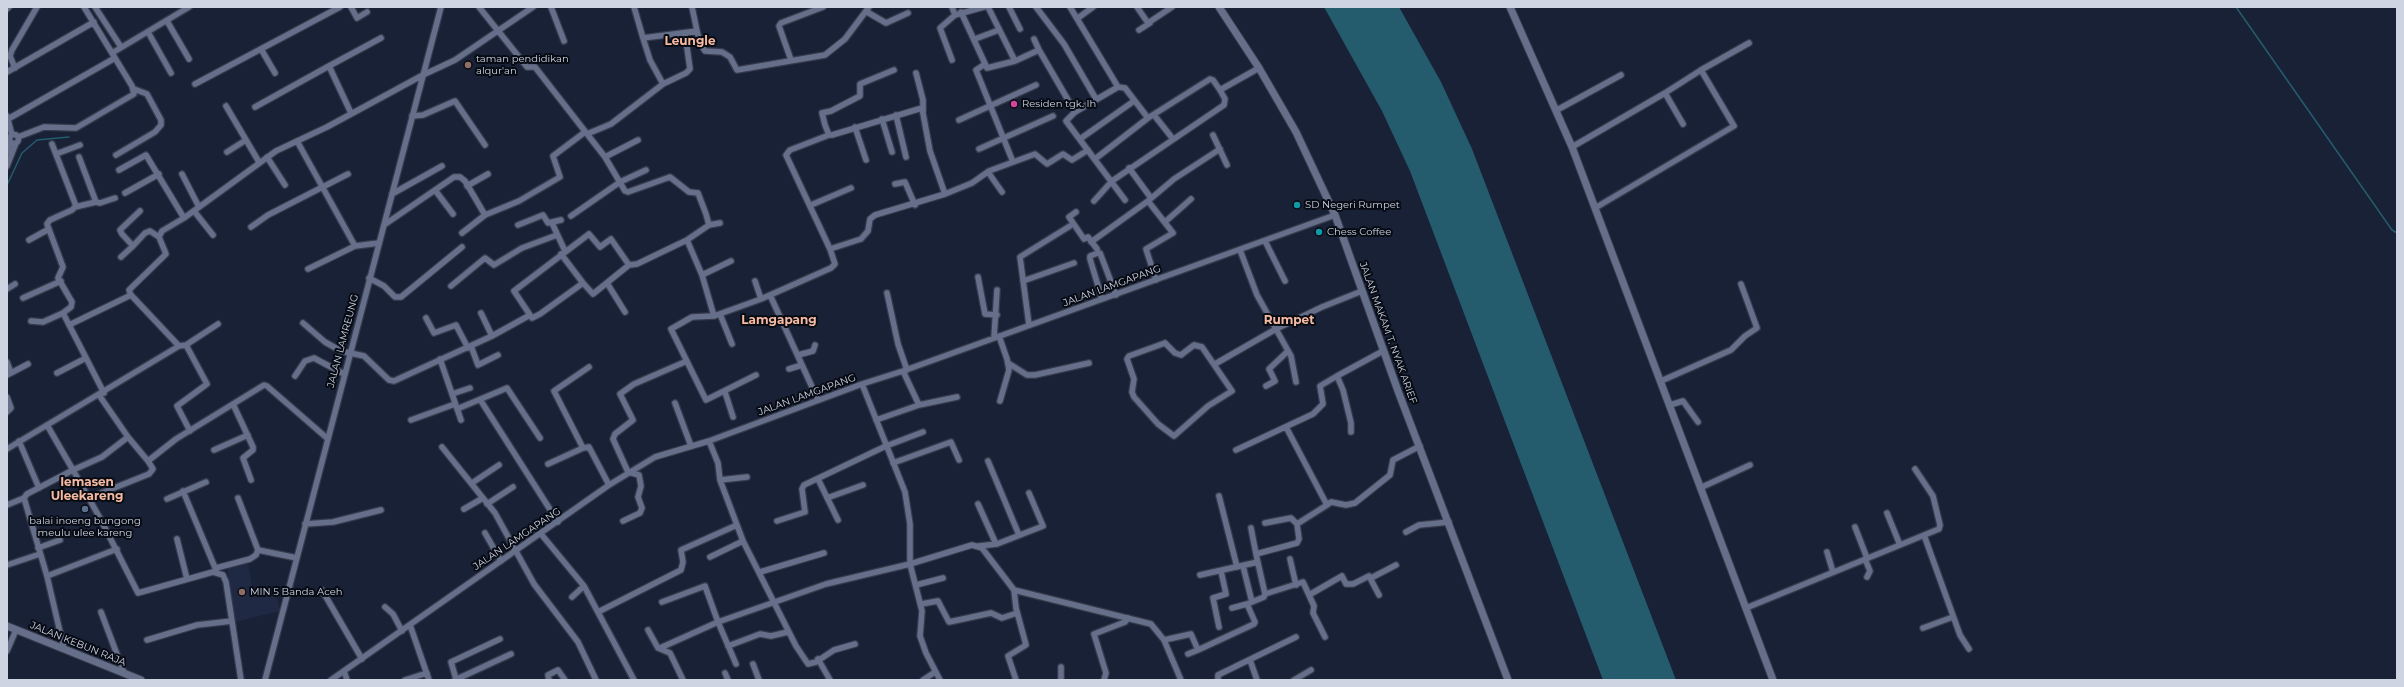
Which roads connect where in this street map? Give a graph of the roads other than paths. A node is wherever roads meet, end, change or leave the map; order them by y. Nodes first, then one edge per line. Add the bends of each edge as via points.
1 (37, 7) edge
2 (84, 7) edge
3 (95, 7) edge
4 (189, 7) edge
5 (340, 7) edge
6 (351, 7) edge
7 (441, 7) edge
8 (480, 7) edge
9 (533, 7) edge
10 (551, 7) edge
11 (634, 7) edge
12 (692, 7) edge
13 (823, 7) edge
14 (952, 7) edge
15 (984, 7) edge
16 (988, 7) edge
17 (1010, 7) edge
18 (1036, 7) edge
19 (1070, 7) edge
20 (1093, 7) edge
21 (1137, 7) edge
22 (1172, 7) edge
23 (1219, 7) edge
24 (1510, 7) edge
25 (868, 9) edge
26 (367, 12) dead end
27 (908, 13) dead end
28 (958, 14) junction
29 (1078, 18) junction
30 (167, 21) junction
31 (94, 22) junction
32 (1150, 23) junction
33 (1020, 29) dead end
34 (999, 30) junction
35 (1139, 30) dead end
36 (498, 31) junction
37 (697, 31) junction
38 (148, 32) junction
39 (685, 32) junction
40 (381, 38) dead end
41 (643, 38) junction
42 (975, 39) junction
43 (1034, 39) dead end
44 (564, 42) dead end
45 (1749, 43) dead end
46 (121, 47) junction
47 (261, 49) junction
48 (1039, 50) junction
49 (113, 55) junction
50 (188, 59) dead end
51 (791, 60) junction
52 (952, 60) dead end
53 (1015, 61) junction
54 (985, 64) junction
55 (329, 66) junction
56 (15, 68) junction
57 (1259, 68) junction
58 (894, 70) dead end
59 (1702, 70) junction
60 (7, 72) edge
61 (171, 73) dead end
62 (275, 73) dead end
63 (916, 73) dead end
64 (423, 75) junction
65 (1621, 75) dead end
66 (195, 84) dead end
67 (663, 84) junction
68 (1036, 85) dead end
69 (1118, 87) junction
70 (134, 89) junction
71 (1220, 90) junction
72 (1665, 93) junction
73 (1096, 99) junction
74 (1134, 101) junction
75 (226, 106) dead end
76 (990, 106) junction
77 (255, 107) dead end
78 (1557, 110) junction
79 (923, 112) junction
80 (1075, 112) junction
81 (351, 113) junction
82 (896, 115) junction
83 (412, 116) junction
84 (1053, 116) dead end
85 (1151, 117) junction
86 (7, 118) edge
87 (882, 119) junction
88 (959, 120) dead end
89 (1683, 124) dead end
90 (855, 126) junction
91 (586, 133) junction
92 (12, 135) junction
93 (829, 135) junction
94 (1213, 136) dead end
95 (1003, 139) junction
96 (1080, 139) junction
97 (1173, 139) junction
98 (17, 140) junction
99 (246, 140) junction
100 (638, 140) dead end
101 (297, 141) junction
102 (10, 142) junction
103 (52, 144) dead end
104 (80, 145) dead end
105 (485, 145) dead end
106 (1572, 146) junction
107 (979, 149) dead end
108 (1220, 149) junction
109 (1088, 150) junction
110 (7, 152) edge
111 (227, 152) dead end
112 (892, 152) dead end
113 (56, 154) junction
114 (116, 155) dead end
115 (78, 157) dead end
116 (267, 157) junction
117 (906, 157) dead end
118 (605, 158) junction
119 (866, 160) dead end
120 (1095, 160) junction
121 (259, 162) junction
122 (1013, 162) junction
123 (1227, 165) dead end
124 (7, 166) edge
125 (442, 166) dead end
126 (1129, 168) junction
127 (119, 170) dead end
128 (646, 170) dead end
129 (988, 172) junction
130 (159, 174) junction
131 (182, 174) dead end
132 (348, 174) dead end
133 (488, 174) dead end
134 (1112, 181) junction
135 (620, 182) junction
136 (895, 184) dead end
137 (285, 185) dead end
138 (467, 186) junction
139 (323, 187) junction
140 (852, 188) dead end
141 (435, 190) junction
142 (125, 192) dead end
143 (1002, 192) dead end
144 (392, 194) junction
145 (946, 194) junction
146 (115, 198) dead end
147 (1191, 199) dead end
148 (1125, 200) dead end
149 (1150, 200) junction
150 (1094, 201) dead end
151 (96, 202) junction
152 (811, 205) junction
153 (915, 205) junction
154 (75, 207) junction
155 (1597, 207) junction
156 (196, 209) junction
157 (140, 211) dead end
158 (1076, 212) dead end
159 (453, 214) dead end
160 (1335, 215) junction
161 (485, 216) junction
162 (571, 216) dead end
163 (184, 218) junction
164 (561, 220) dead end
165 (1166, 222) junction
166 (552, 223) junction
167 (720, 223) dead end
168 (384, 225) junction
169 (518, 225) dead end
170 (709, 225) junction
171 (1070, 226) dead end
172 (251, 227) dead end
173 (49, 229) junction
174 (462, 233) dead end
175 (213, 235) dead end
176 (557, 235) junction
177 (160, 237) junction
178 (29, 240) dead end
179 (687, 240) junction
180 (1265, 241) junction
181 (1091, 242) junction
182 (379, 243) junction
183 (133, 246) junction
184 (355, 246) junction
185 (462, 247) dead end
186 (830, 249) junction
187 (1097, 249) dead end
188 (1240, 250) junction
189 (563, 252) junction
190 (121, 257) dead end
191 (731, 261) dead end
192 (1074, 262) dead end
193 (629, 265) junction
194 (308, 269) dead end
195 (702, 275) junction
196 (978, 277) dead end
197 (369, 278) junction
198 (1156, 280) junction
199 (61, 281) junction
200 (755, 281) dead end
201 (1023, 281) junction
202 (607, 282) junction
203 (1285, 282) dead end
204 (583, 283) junction
205 (15, 284) dead end
206 (1741, 284) dead end
207 (452, 286) dead end
208 (7, 289) edge
209 (997, 290) dead end
210 (1362, 291) junction
211 (887, 293) dead end
212 (1116, 294) junction
213 (131, 295) junction
214 (770, 295) junction
215 (24, 298) dead end
216 (761, 299) junction
217 (1102, 299) junction
218 (625, 312) dead end
219 (63, 313) junction
220 (481, 313) dead end
221 (720, 314) junction
222 (530, 315) junction
223 (996, 315) junction
224 (714, 316) junction
225 (426, 318) dead end
226 (31, 321) dead end
227 (218, 324) dead end
228 (303, 324) dead end
229 (69, 325) junction
230 (1029, 325) junction
231 (1276, 329) junction
232 (492, 336) junction
233 (996, 337) junction
234 (732, 344) dead end
235 (186, 345) junction
236 (816, 345) dead end
237 (179, 346) junction
238 (469, 347) junction
239 (1288, 351) junction
240 (1383, 351) junction
241 (349, 352) junction
242 (498, 355) dead end
243 (798, 355) junction
244 (86, 358) junction
245 (440, 358) junction
246 (687, 360) junction
247 (7, 362) edge
248 (1008, 363) junction
249 (1089, 363) dead end
250 (28, 364) dead end
251 (1215, 364) junction
252 (802, 365) junction
253 (588, 367) dead end
254 (789, 369) dead end
255 (905, 370) junction
256 (57, 373) dead end
257 (9, 374) edge
258 (344, 374) junction
259 (756, 375) dead end
260 (295, 376) dead end
261 (1337, 376) junction
262 (1662, 381) junction
263 (1296, 382) dead end
264 (862, 384) junction
265 (1266, 386) dead end
266 (470, 388) dead end
267 (725, 392) junction
268 (101, 394) junction
269 (452, 394) junction
270 (7, 397) edge
271 (957, 397) dead end
272 (818, 400) junction
273 (481, 401) junction
274 (1000, 401) dead end
275 (675, 403) dead end
276 (1675, 403) junction
277 (233, 404) junction
278 (919, 405) junction
279 (456, 407) junction
280 (7, 412) edge
281 (733, 417) dead end
282 (411, 420) dead end
283 (461, 420) dead end
284 (876, 420) junction
285 (1698, 422) dead end
286 (47, 425) junction
287 (1286, 427) junction
288 (190, 431) junction
289 (924, 432) dead end
290 (1351, 432) dead end
291 (248, 435) junction
292 (128, 437) junction
293 (540, 438) dead end
294 (328, 439) junction
295 (19, 441) junction
296 (709, 441) junction
297 (691, 446) junction
298 (886, 446) junction
299 (1420, 446) junction
300 (442, 447) dead end
301 (583, 448) junction
302 (7, 449) edge
303 (214, 450) dead end
304 (1236, 450) dead end
305 (959, 460) dead end
306 (148, 461) junction
307 (988, 461) dead end
308 (548, 464) dead end
309 (893, 464) junction
310 (499, 465) dead end
311 (1750, 465) dead end
312 (1915, 469) dead end
313 (73, 470) junction
314 (628, 472) junction
315 (747, 477) dead end
316 (818, 478) junction
317 (251, 480) dead end
318 (720, 480) junction
319 (206, 482) dead end
320 (472, 483) junction
321 (609, 485) junction
322 (862, 485) dead end
323 (1706, 486) junction
324 (513, 487) dead end
325 (38, 488) junction
326 (183, 491) junction
327 (1029, 493) dead end
328 (1219, 496) dead end
329 (24, 498) junction
330 (89, 498) junction
331 (238, 498) dead end
332 (827, 498) junction
333 (167, 499) dead end
334 (485, 501) junction
335 (978, 504) dead end
336 (1326, 505) junction
337 (7, 506) edge
338 (464, 509) dead end
339 (381, 510) dead end
340 (1887, 513) dead end
341 (838, 520) dead end
342 (623, 521) dead end
343 (777, 521) dead end
344 (558, 522) junction
345 (1449, 522) junction
346 (1265, 523) dead end
347 (305, 524) junction
348 (1297, 524) junction
349 (737, 525) junction
350 (1855, 527) dead end
351 (1251, 528) dead end
352 (1406, 532) dead end
353 (485, 533) dead end
354 (541, 534) junction
355 (1019, 535) junction
356 (1924, 536) junction
357 (177, 539) dead end
358 (60, 540) dead end
359 (743, 541) junction
360 (996, 544) junction
361 (1900, 545) junction
362 (979, 546) junction
363 (117, 549) junction
364 (258, 550) junction
365 (39, 551) junction
366 (515, 551) junction
367 (1827, 552) dead end
368 (824, 553) dead end
369 (1256, 554) junction
370 (710, 557) dead end
371 (297, 558) junction
372 (1866, 558) junction
373 (1290, 559) dead end
374 (501, 561) junction
375 (1258, 562) junction
376 (910, 564) junction
377 (7, 565) edge
378 (1396, 565) dead end
379 (1240, 566) junction
380 (217, 570) junction
381 (1221, 571) junction
382 (760, 572) junction
383 (1834, 572) junction
384 (1200, 575) dead end
385 (47, 576) junction
386 (1867, 577) dead end
387 (943, 578) dead end
388 (1371, 578) junction
389 (187, 579) junction
390 (916, 585) junction
391 (1296, 585) junction
392 (584, 586) junction
393 (322, 590) dead end
394 (1014, 590) junction
395 (1265, 594) junction
396 (1309, 595) junction
397 (1379, 595) dead end
398 (572, 597) dead end
399 (662, 602) dead end
400 (773, 602) junction
401 (1250, 603) junction
402 (921, 604) junction
403 (1749, 606) junction
404 (385, 607) dead end
405 (1232, 608) dead end
406 (101, 612) dead end
407 (598, 612) junction
408 (1017, 613) junction
409 (1953, 616) junction
410 (1128, 618) junction
411 (232, 621) junction
412 (718, 622) junction
413 (410, 625) junction
414 (7, 626) edge
415 (1219, 627) dead end
416 (1922, 628) dead end
417 (16, 630) junction
418 (648, 630) dead end
419 (402, 631) junction
420 (788, 632) junction
421 (1296, 637) dead end
422 (1325, 637) dead end
423 (500, 638) dead end
424 (147, 640) dead end
425 (1164, 640) junction
426 (855, 644) dead end
427 (728, 646) junction
428 (660, 648) junction
429 (1969, 649) dead end
430 (7, 650) edge
431 (64, 650) junction
432 (1198, 650) junction
433 (511, 654) dead end
434 (1188, 654) dead end
435 (362, 659) junction
436 (818, 659) junction
437 (1250, 660) junction
438 (736, 664) dead end
439 (753, 664) dead end
440 (1061, 667) dead end
441 (1311, 670) dead end
442 (344, 671) junction
443 (935, 672) junction
444 (124, 673) junction
445 (427, 673) junction
446 (725, 673) dead end
447 (468, 678) edge
448 (758, 679) edge
449 (141, 680) edge
450 (241, 680) edge
451 (265, 680) edge
452 (331, 680) edge
453 (347, 680) edge
454 (405, 680) edge
455 (429, 680) edge
456 (456, 680) edge
457 (549, 680) edge
458 (565, 680) edge
459 (596, 680) edge
460 (634, 680) edge
461 (682, 680) edge
462 (728, 680) edge
463 (751, 680) edge
464 (830, 680) edge
465 (923, 680) edge
466 (940, 680) edge
467 (1016, 680) edge
468 (1061, 680) edge
469 (1104, 680) edge
470 (1181, 680) edge
471 (1218, 680) edge
472 (1258, 680) edge
473 (1294, 680) edge
474 (1508, 680) edge
475 (1773, 680) edge

1 - 56 street via 12,50 10,56
2 - 31 street
3 - 46 street
4 - 30 street
5 - 47 street
6 - 26 street via 357,18
7 - 64 street, JALAN LAMREUNG
8 - 36 street
9 - 36 street
10 - 44 street
11 - 41 street
12 - 37 street
13 - 51 street via 779,26
14 - 28 street
15 - 28 street
16 - 34 street
17 - 33 street
18 - 73 street via 1064,44
19 - 29 street
20 - 29 street
21 - 32 street via 1146,22
22 - 32 street
23 - 57 street, JALAN MAKAM T. NYAK ARIEF
24 - 78 street
25 - 27 street via 886,23
25 - 51 street via 845,38 829,53
28 - 42 street
28 - 52 street via 940,28
29 - 69 street
30 - 38 street
30 - 50 street
31 - 49 street
31 - 56 street
32 - 35 street
34 - 42 street
34 - 53 street
36 - 64 street via 455,60
36 - 91 street via 527,67 535,67
37 - 39 street
37 - 51 street via 705,51 722,52 730,57 737,70
38 - 46 street
38 - 61 street
39 - 41 street
39 - 67 street via 690,69
40 - 55 street
41 - 67 street via 650,60
42 - 54 street
43 - 48 street
45 - 59 street
46 - 49 street
47 - 62 street
47 - 66 street
48 - 53 street
48 - 80 street
49 - 70 street
49 - 86 street
53 - 54 street via 989,69
54 - 76 street via 976,70
55 - 77 street
55 - 81 street
56 - 60 street
57 - 71 street
57 - 160 street, JALAN MAKAM T. NYAK ARIEF via 1296,132
58 - 93 street via 860,84 860,96 822,113
59 - 72 street
59 - 155 street via 1734,126
63 - 79 street via 923,100
64 - 81 street
64 - 83 street, JALAN LAMREUNG
65 - 78 street
67 - 91 street via 621,117
68 - 76 street
69 - 73 street
69 - 74 street via 1125,88
70 - 98 street via 134,94 130,98 76,128 44,127
70 - 114 street via 147,94 161,120 161,125 155,132
71 - 85 street via 1214,80 1210,79
71 - 97 street via 1225,99 1224,105
72 - 89 street
72 - 106 street
73 - 80 street
74 - 85 street
74 - 96 street
75 - 99 street
76 - 88 street
76 - 95 street
78 - 106 street
79 - 82 street via 922,108
79 - 145 street via 930,151
80 - 96 street via 1066,121
81 - 101 street
82 - 87 street
82 - 117 street
83 - 105 street via 422,115 455,100
83 - 144 street, JALAN LAMREUNG
84 - 95 street
85 - 97 street
85 - 120 street
86 - 92 street
87 - 90 street
87 - 112 street
90 - 93 street
90 - 119 street
91 - 118 street
91 - 161 street via 553,156 560,177 519,201
92 - 98 street
92 - 102 street
93 - 152 street via 790,150 786,155
94 - 108 street
95 - 107 street
95 - 122 street
96 - 109 street
97 - 126 street
98 - 102 street
98 - 124 street
99 - 111 street
99 - 121 street
100 - 118 street
101 - 116 street
101 - 139 street
102 - 110 street
103 - 113 street
104 - 113 street
106 - 155 street
108 - 123 street
108 - 149 street via 1180,175
109 - 120 street
109 - 122 street via 1072,160 1063,154 1047,164 1035,154
113 - 154 street
115 - 151 street
116 - 121 street
116 - 137 street
118 - 135 street
120 - 134 street
121 - 156 street
122 - 129 street
125 - 144 street
126 - 134 street
126 - 149 street
127 - 130 street via 146,155
128 - 135 street
129 - 143 street
129 - 145 street via 972,183
130 - 142 street
130 - 163 street
131 - 156 street
132 - 139 street
133 - 138 street
134 - 148 street
134 - 150 street
135 - 162 street
135 - 170 street via 628,192 665,178 674,179 690,192 698,193
136 - 153 street via 905,182
138 - 141 street via 462,178 457,177
138 - 161 street
139 - 172 street via 268,215
139 - 184 street
140 - 152 street
141 - 159 street
141 - 168 street
144 - 168 street, JALAN LAMREUNG
145 - 153 street
146 - 151 street
147 - 165 street
149 - 165 street
149 - 181 street
151 - 154 street
152 - 186 street
153 - 186 street via 875,215 870,219 868,230 861,239
154 - 173 street via 49,221
155 - 262 street
156 - 163 street
156 - 175 street
157 - 183 street via 120,230
158 - 181 street via 1069,217 1084,239 1088,237
160 - 180 street, JALAN LAMGAPANG
160 - 210 street, JALAN MAKAM T. NYAK ARIEF
161 - 174 street
163 - 177 street via 162,231
164 - 166 street
165 - 198 street via 1173,234 1146,251
166 - 169 street via 548,223 543,215
166 - 176 street
167 - 170 street
168 - 182 street, JALAN LAMREUNG
170 - 179 street
171 - 201 street via 1020,257
173 - 178 street
173 - 199 street via 63,267 58,276
176 - 189 street
176 - 207 street via 522,248 494,265 485,258
177 - 183 street via 150,231
177 - 213 street via 166,254 132,286
179 - 193 street via 637,264
179 - 195 street
180 - 188 street, JALAN LAMGAPANG
180 - 203 street
181 - 187 street
182 - 184 street
182 - 197 street, JALAN LAMREUNG
183 - 190 street
184 - 194 street
185 - 197 street via 401,297 395,297 384,286
186 - 214 street via 834,266
188 - 198 street, JALAN LAMGAPANG
188 - 231 street via 1257,295
189 - 193 street via 589,234 600,247 611,240
189 - 204 street
189 - 222 street via 514,291
191 - 195 street
192 - 201 street
193 - 202 street
195 - 224 street
196 - 223 street via 985,314
197 - 241 street, JALAN LAMREUNG
198 - 212 street, JALAN LAMGAPANG
199 - 215 street
199 - 219 street via 73,304
200 - 216 street
201 - 230 street
202 - 204 street via 593,294
202 - 218 street
204 - 222 street via 540,314 532,318
205 - 208 street
206 - 262 street via 1757,328 1744,336 1731,350
209 - 223 street
210 - 231 street
210 - 240 street, JALAN MAKAM T. NYAK ARIEF
211 - 255 street
212 - 217 street, JALAN LAMGAPANG
212 - 217 street via 1098,252 1090,256 1090,259
213 - 229 street
213 - 237 street
214 - 216 street
214 - 243 street
214 - 272 street
216 - 221 street
217 - 230 street, JALAN LAMGAPANG
219 - 226 street via 39,323
219 - 229 street
220 - 232 street
221 - 224 street
221 - 234 street
222 - 232 street
223 - 233 street
224 - 246 street via 692,317 671,329
225 - 238 street via 434,333 456,325
227 - 235 street
228 - 241 street via 325,342
229 - 244 street
230 - 233 street, JALAN LAMGAPANG
231 - 239 street
231 - 251 street
232 - 238 street
233 - 248 street
233 - 255 street, JALAN LAMGAPANG
235 - 237 street
235 - 288 street via 207,384 177,406
236 - 243 street via 813,351
237 - 268 street
238 - 242 street via 478,365
238 - 245 street
239 - 263 street
239 - 265 street via 1269,369 1275,381
240 - 261 street
240 - 299 street, JALAN MAKAM T. NYAK ARIEF
241 - 245 street via 364,356 392,381
241 - 258 street, JALAN LAMREUNG
243 - 252 street
244 - 256 street
244 - 268 street
245 - 269 street
246 - 267 street via 706,400
246 - 314 street via 634,384 620,394 633,420 615,434 613,439
247 - 257 street
248 - 249 street via 1027,375
248 - 274 street via 1008,376
250 - 257 street
251 - 251 street via 1199,345 1194,345 1181,355 1163,344 1128,357 1134,379 1132,394 1168,434 1175,436 1208,406 1232,392
252 - 254 street
252 - 272 street
253 - 301 street via 554,391
255 - 264 street, JALAN LAMGAPANG
255 - 278 street
258 - 260 street via 314,358 305,361
258 - 294 street, JALAN LAMREUNG
259 - 267 street
261 - 287 street via 1320,386 1323,399 1319,409
261 - 290 street via 1343,390
262 - 276 street
264 - 272 street, JALAN LAMGAPANG
264 - 284 street
266 - 269 street
267 - 281 street
268 - 286 street
268 - 292 street
269 - 279 street
270 - 280 street via 11,408
271 - 278 street
272 - 296 street, JALAN LAMGAPANG
273 - 279 street
273 - 293 street via 508,388
273 - 344 street
275 - 297 street
276 - 285 street via 1686,404
276 - 323 street
277 - 288 street
277 - 291 street
277 - 294 street via 266,385
278 - 284 street
279 - 282 street
279 - 283 street
284 - 298 street
286 - 295 street
286 - 313 street
287 - 304 street
287 - 336 street
288 - 306 street
289 - 298 street
291 - 303 street
291 - 317 street via 254,449 243,458
292 - 306 street
292 - 313 street via 102,457
294 - 347 street, JALAN LAMREUNG
295 - 302 street
295 - 325 street
296 - 297 street, JALAN LAMGAPANG
296 - 318 street via 718,463
297 - 314 street, JALAN LAMGAPANG via 655,457
298 - 309 street
298 - 316 street
299 - 336 street via 1393,460 1390,475 1355,503 1346,505 1331,502
299 - 345 street, JALAN MAKAM T. NYAK ARIEF
300 - 320 street
301 - 308 street
301 - 321 street via 589,447
305 - 309 street via 951,442
306 - 330 street via 153,469 149,474
307 - 355 street
309 - 376 street via 903,486 908,507
310 - 320 street
311 - 323 street
312 - 356 street via 1933,496 1940,525 1939,529
313 - 325 street
313 - 330 street
314 - 321 street, JALAN LAMGAPANG
314 - 342 street via 639,476 641,486 638,497 642,510
315 - 318 street
316 - 332 street
316 - 343 street via 802,488 805,512
318 - 349 street
319 - 326 street
320 - 334 street
321 - 344 street, JALAN LAMGAPANG
322 - 332 street
323 - 403 street
324 - 334 street
325 - 329 street
326 - 333 street
326 - 380 street
327 - 355 street via 1043,526
328 - 379 street
329 - 337 street
329 - 365 street
330 - 363 street
331 - 364 street
332 - 341 street
334 - 338 street
334 - 366 street
335 - 360 street
336 - 348 street
339 - 347 street via 333,522
340 - 361 street
344 - 354 street, JALAN LAMGAPANG
345 - 352 street via 1419,525
345 - 474 street, JALAN MAKAM T. NYAK ARIEF
346 - 348 street via 1290,518
347 - 371 street, JALAN LAMREUNG
348 - 369 street via 1297,543
349 - 359 street
349 - 407 street via 681,550 681,570
350 - 372 street
351 - 369 street
353 - 374 street
354 - 366 street, JALAN LAMGAPANG
354 - 392 street
355 - 360 street
356 - 361 street
356 - 409 street
357 - 389 street
358 - 365 street
359 - 370 street
359 - 382 street
360 - 362 street
361 - 372 street
362 - 376 street via 961,546
362 - 394 street
363 - 385 street
363 - 389 street via 138,593
364 - 371 street
364 - 380 street via 253,557
365 - 377 street
365 - 385 street
366 - 374 street, JALAN LAMGAPANG
366 - 459 street via 544,598 578,642
367 - 383 street
368 - 382 street
369 - 375 street
371 - 451 street, JALAN LAMREUNG
372 - 383 street
372 - 386 street via 1870,571
373 - 391 street
374 - 413 street, JALAN LAMGAPANG
375 - 379 street
375 - 395 street
376 - 390 street
376 - 400 street via 826,584
378 - 388 street
379 - 381 street
379 - 401 street
380 - 389 street
380 - 411 street via 226,582
381 - 384 street
381 - 415 street via 1226,594 1213,598
382 - 400 street
383 - 403 street
385 - 431 street
387 - 390 street
388 - 396 street via 1369,576 1353,584 1346,584 1342,576
388 - 397 street
390 - 402 street
391 - 395 street
391 - 396 street via 1303,582
392 - 398 street
392 - 407 street
393 - 435 street
394 - 408 street
394 - 410 street
395 - 401 street via 1264,597
396 - 422 street via 1314,606 1313,613
399 - 412 street via 704,586
400 - 412 street
400 - 420 street
401 - 405 street
401 - 432 street via 1254,624
402 - 408 street via 938,601 949,622 991,613 1002,618
402 - 443 street via 920,636
403 - 475 street
404 - 419 street via 393,614
406 - 444 street
407 - 460 street
408 - 467 street via 1026,645 1008,656
409 - 416 street
409 - 429 street
410 - 425 street via 1152,624
410 - 469 street via 1125,622 1094,634 1106,673
411 - 424 street via 196,625
411 - 450 street
412 - 427 street
412 - 428 street
413 - 419 street, JALAN LAMGAPANG
413 - 445 street
414 - 417 street, JALAN KEBUN RAJA
417 - 430 street
417 - 431 street, JALAN KEBUN RAJA
418 - 428 street
419 - 435 street, JALAN LAMGAPANG
420 - 427 street via 771,636 760,634
420 - 436 street via 808,664
421 - 437 street
423 - 456 street via 451,662
425 - 432 street via 1191,634
425 - 470 street
426 - 436 street via 834,650
427 - 438 street
428 - 461 street via 670,652
431 - 444 street, JALAN KEBUN RAJA
432 - 434 street
433 - 447 street
435 - 442 street, JALAN LAMGAPANG
436 - 464 street
437 - 471 street via 1218,675
437 - 472 street
439 - 448 street
440 - 468 street
441 - 473 street
442 - 452 street, JALAN LAMGAPANG
442 - 453 street
443 - 465 street
443 - 466 street
444 - 449 street, JALAN KEBUN RAJA
445 - 454 street
445 - 455 street
446 - 462 street
447 - 456 street
448 - 463 street
457 - 458 street via 550,673 558,670

